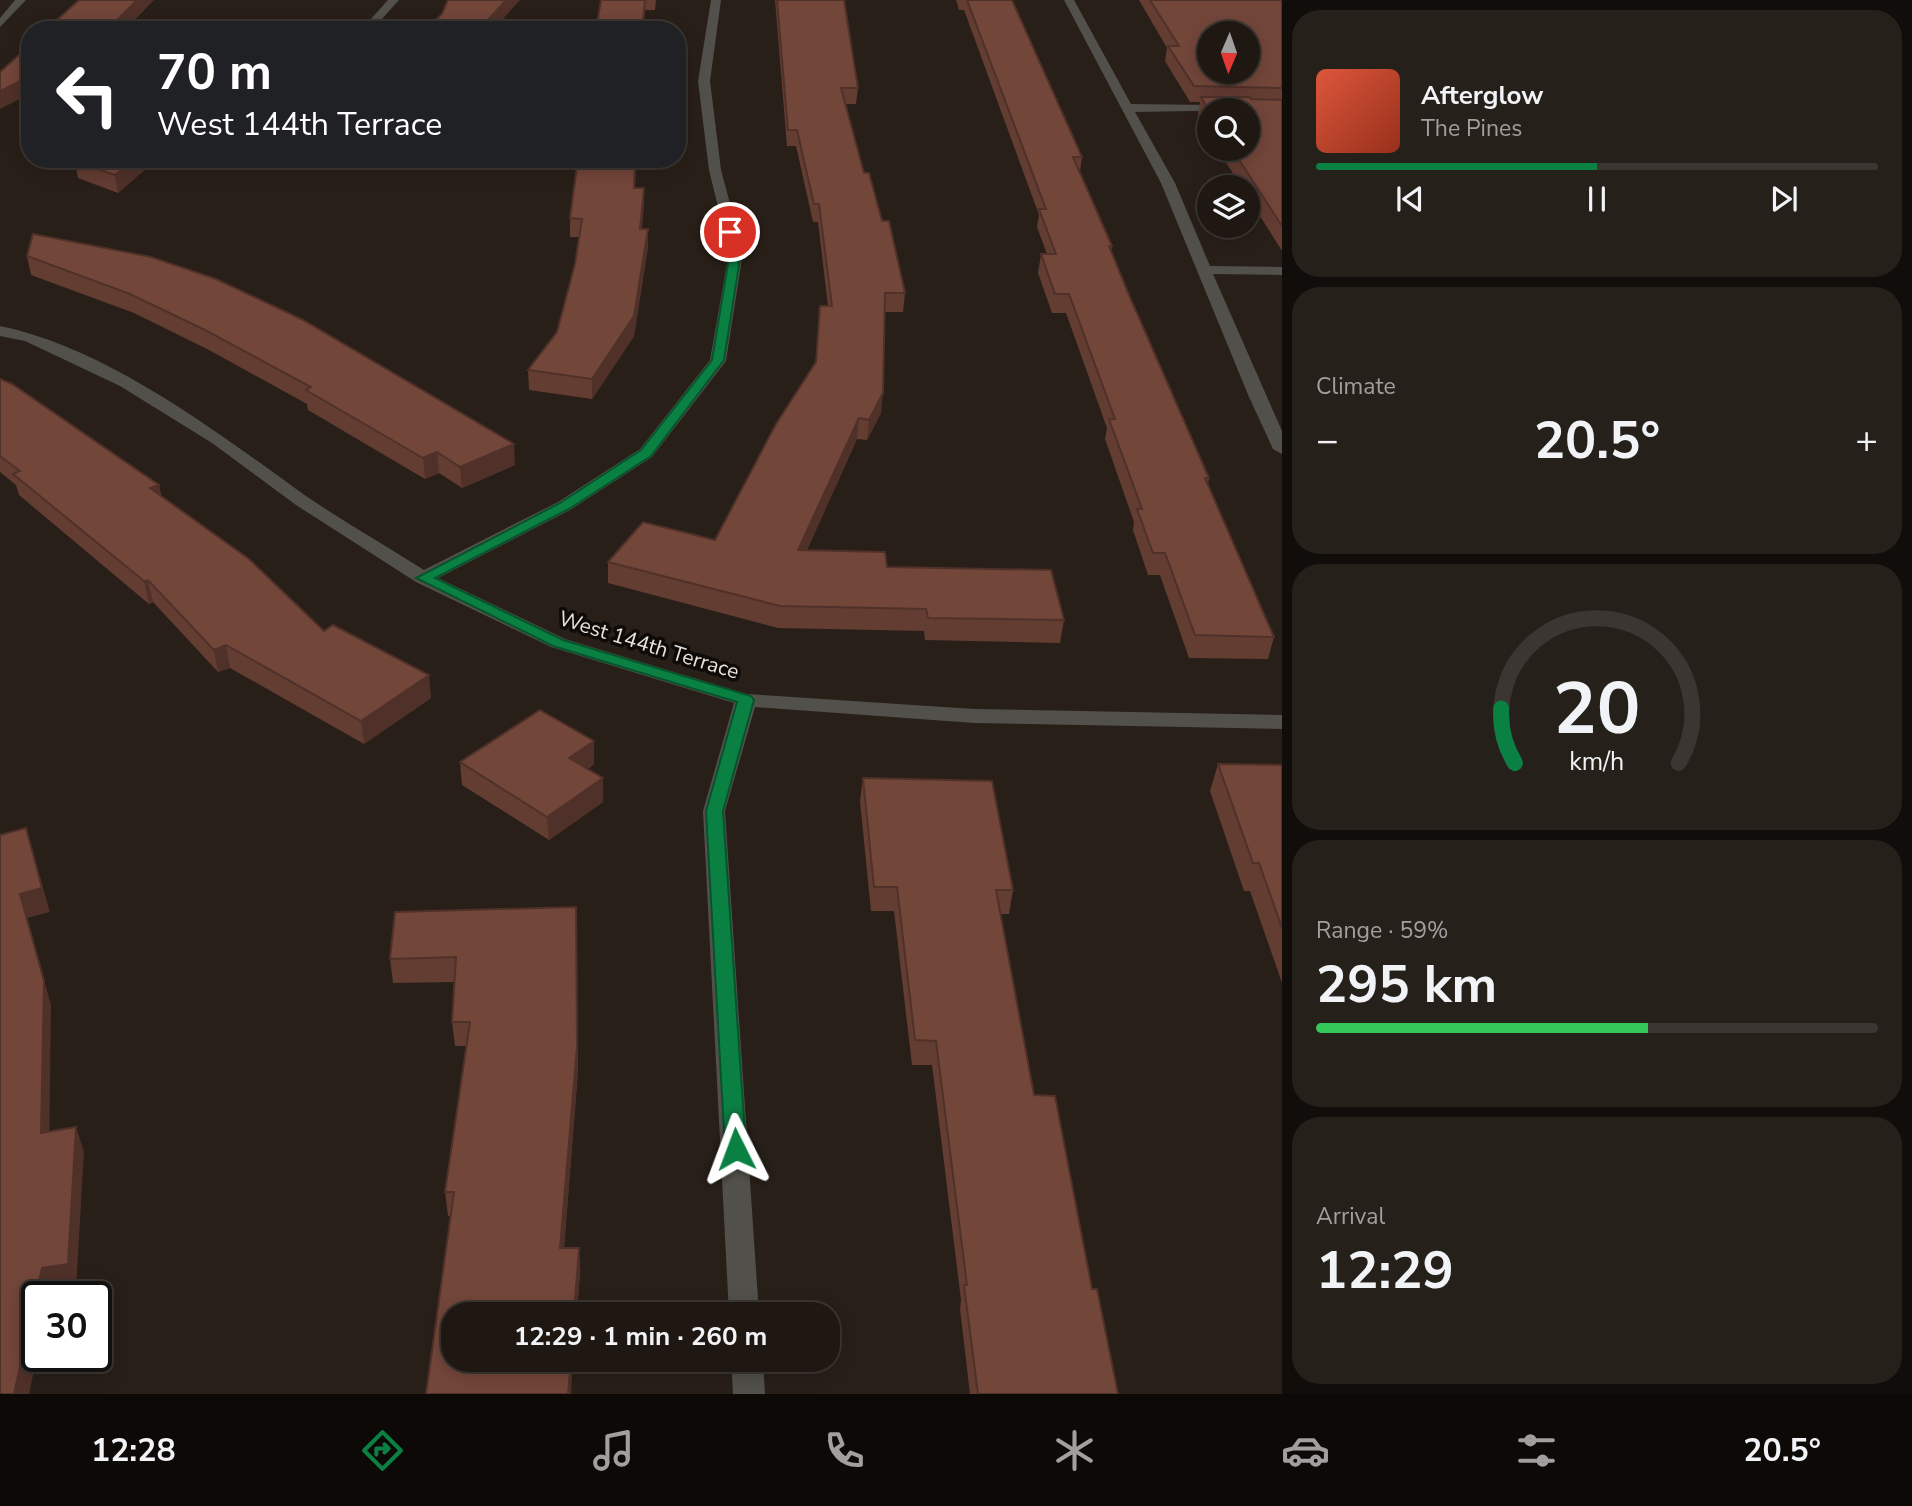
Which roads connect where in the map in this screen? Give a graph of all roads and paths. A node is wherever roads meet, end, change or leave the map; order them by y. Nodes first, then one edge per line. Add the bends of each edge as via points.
1 (21, 0) edge
2 (394, 0) edge
3 (716, 0) edge
4 (1069, 0) edge
5 (374, 21) edge
6 (0, 24) edge
7 (1128, 108) junction
8 (1282, 110) edge
9 (1204, 270) junction
10 (1282, 271) edge
11 (0, 331) edge
12 (1282, 449) edge
13 (423, 578) junction
14 (746, 700) junction
15 (1282, 722) edge
16 (743, 1302) edge
17 (747, 1372) edge
18 (748, 1394) edge

1 - 6 street
2 - 5 street
3 - 13 street via 704,81 715,170 736,252 718,360 646,453 565,506
4 - 7 street
7 - 8 street
7 - 9 street via 1168,183
9 - 10 street
9 - 12 street
11 - 13 street, West 144th Terrace via 30,337 126,383 218,439 302,501
13 - 14 street, West 144th Terrace via 558,643
14 - 15 street, West 144th Terrace via 974,716
14 - 16 street via 714,811
17 - 18 street

